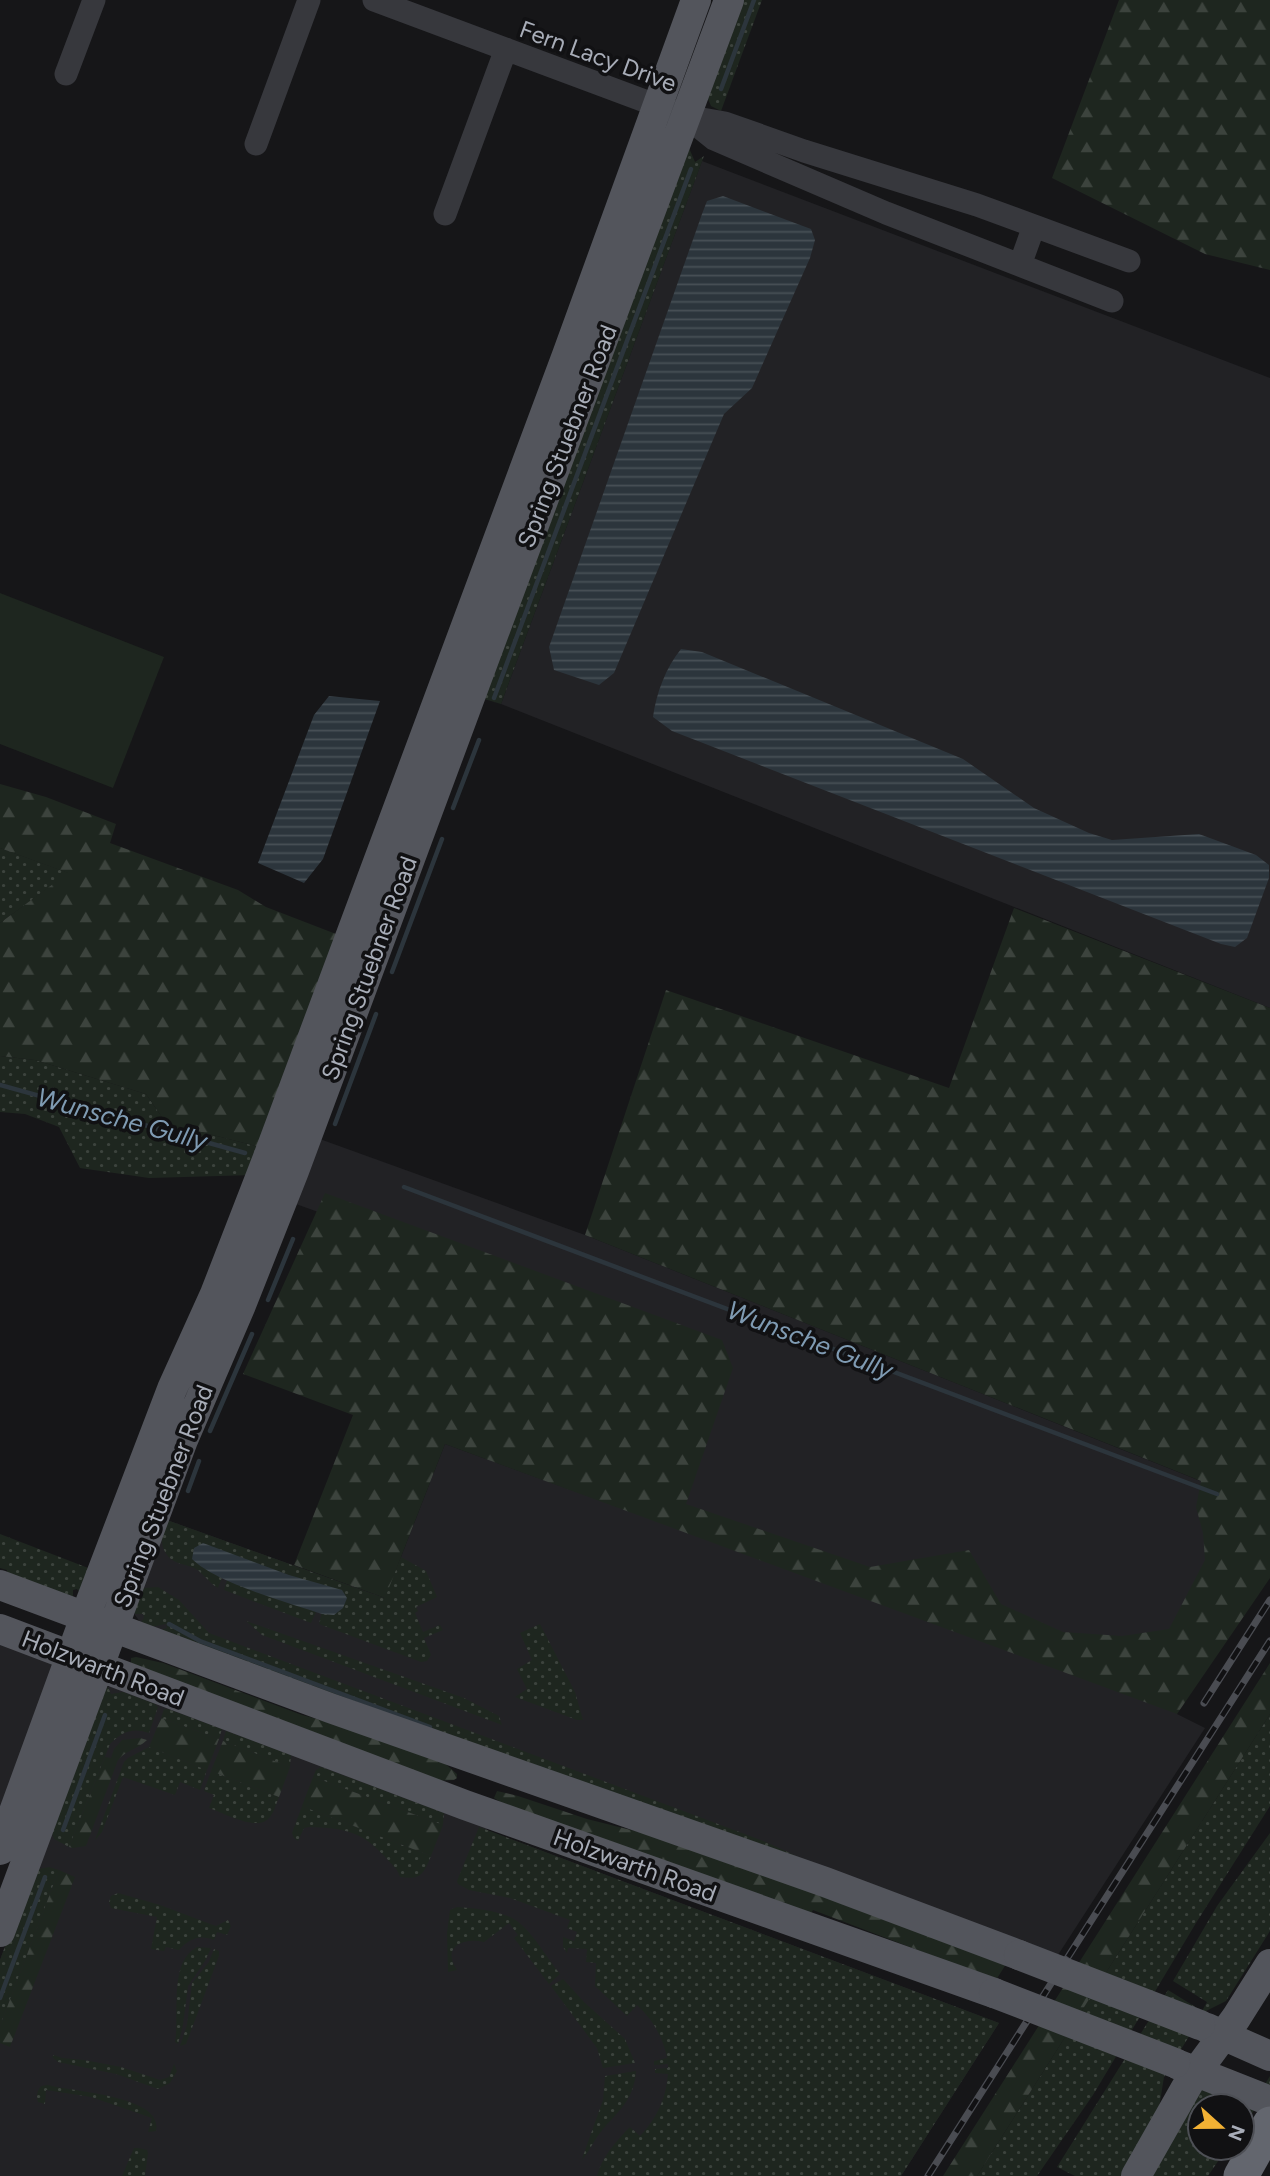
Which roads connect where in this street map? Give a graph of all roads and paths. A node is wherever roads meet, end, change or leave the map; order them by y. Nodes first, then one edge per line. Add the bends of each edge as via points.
1 (94, 0) edge
2 (309, 0) edge
3 (374, 0) edge
4 (696, 0) edge
5 (729, 0) edge
6 (506, 49) junction
7 (66, 74) dead end
8 (657, 105) junction
9 (685, 116) junction
10 (256, 144) dead end
11 (445, 214) dead end
12 (1034, 226) junction
13 (1129, 261) dead end
14 (1020, 265) junction
15 (1112, 301) dead end
16 (580, 360) junction
17 (366, 936) junction
18 (0, 1585) edge
19 (85, 1617) junction
20 (113, 1627) junction
21 (0, 1629) edge
22 (85, 1661) junction
23 (0, 1850) edge
24 (0, 1932) edge
25 (1270, 1964) edge
26 (1212, 2030) junction
27 (1262, 2052) edge
28 (1186, 2067) junction
29 (1270, 2101) edge
30 (1266, 2130) edge
31 (1136, 2176) edge
32 (1233, 2176) edge
33 (1241, 2176) edge

1 - 7 street
2 - 10 street
3 - 6 street, Fern Lacy Drive
4 - 8 main road, Spring Stuebner Road
5 - 9 main road, Spring Stuebner Road
6 - 8 street, Fern Lacy Drive
6 - 11 street
8 - 9 street, Fern Lacy Drive
8 - 16 main road, Spring Stuebner Road
9 - 12 street via 725,122
9 - 14 street via 714,139
9 - 16 main road, Spring Stuebner Road
12 - 13 street
12 - 14 street
14 - 15 street
16 - 17 main road, Spring Stuebner Road
17 - 19 main road, Spring Stuebner Road via 172,1389
17 - 20 main road, Spring Stuebner Road via 289,1183
18 - 19 main road, Holzwarth Road
19 - 20 main road, Holzwarth Road
19 - 22 main road, Spring Stuebner Road
20 - 22 main road, Spring Stuebner Road
20 - 26 main road, Holzwarth Road, bridge via 825,1882
21 - 22 main road, Holzwarth Road
22 - 23 main road, Spring Stuebner Road
22 - 24 main road, Spring Stuebner Road
22 - 28 main road, Holzwarth Road, bridge via 465,1805 994,1993
25 - 26 main road
26 - 27 main road, Holzwarth Road
26 - 28 main road
28 - 29 main road, Holzwarth Road
28 - 31 main road
30 - 32 highway
30 - 33 highway

